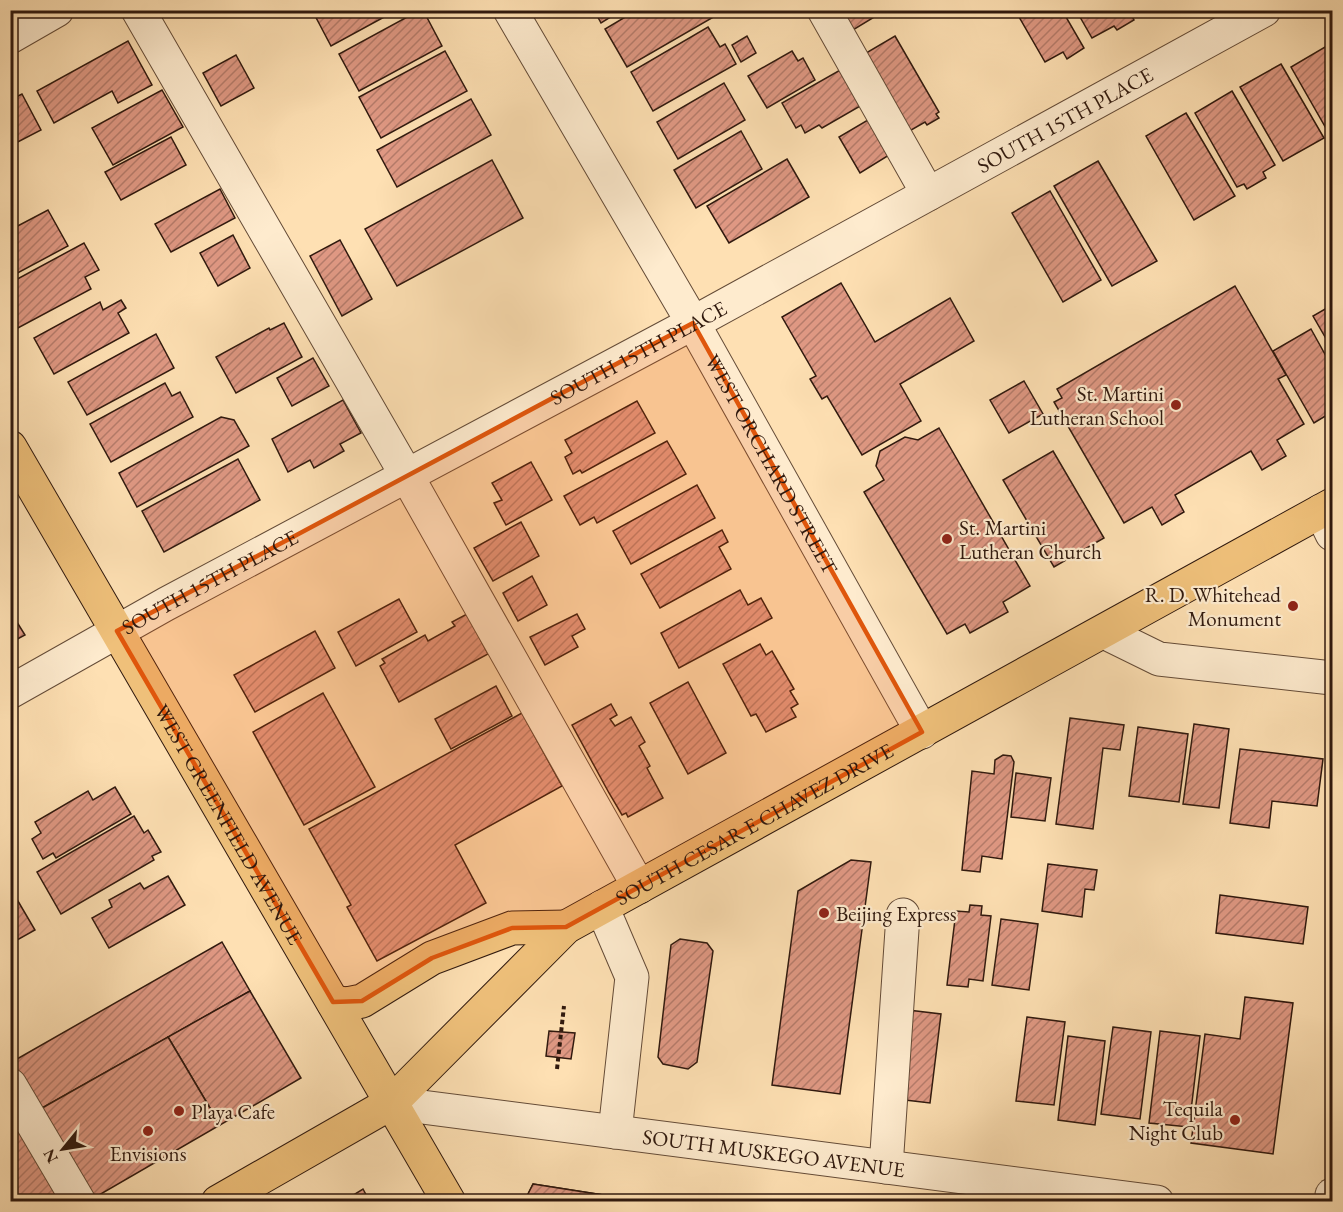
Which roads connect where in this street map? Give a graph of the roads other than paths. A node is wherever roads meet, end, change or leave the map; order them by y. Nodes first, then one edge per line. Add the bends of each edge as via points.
1 (57, 10) edge
2 (138, 10) edge
3 (510, 10) edge
4 (824, 10) edge
5 (1264, 10) edge
6 (10, 37) edge
7 (928, 194) junction
8 (693, 323) junction
9 (10, 447) edge
10 (407, 476) junction
11 (1328, 517) edge
12 (117, 631) junction
13 (1104, 632) junction
14 (1332, 678) edge
15 (10, 692) edge
16 (922, 732) junction
17 (639, 887) junction
18 (603, 907) junction
19 (903, 915) dead end
20 (566, 927) junction
21 (333, 1002) junction
22 (10, 1085) edge
23 (391, 1103) junction
24 (615, 1132) junction
25 (886, 1167) junction
26 (1332, 1195) edge
27 (79, 1202) edge
28 (218, 1202) edge
29 (449, 1202) edge
30 (1157, 1202) edge
31 (1332, 1202) edge

1 - 6 street
2 - 10 street
3 - 8 street, WEST ORCHARD STREET
4 - 7 street
5 - 7 street, SOUTH 15TH PLACE
7 - 8 street, SOUTH 15TH PLACE
8 - 10 street, SOUTH 15TH PLACE
8 - 16 street, WEST ORCHARD STREET
9 - 12 main road, WEST GREENFIELD AVENUE
10 - 12 street, SOUTH 15TH PLACE
10 - 17 street
11 - 13 main road, SOUTH CESAR E CHAVEZ DRIVE
12 - 15 street, SOUTH 15TH PLACE
12 - 21 main road, WEST GREENFIELD AVENUE
13 - 14 street via 1159,659
13 - 16 main road, SOUTH CESAR E CHAVEZ DRIVE
16 - 17 main road, SOUTH CESAR E CHAVEZ DRIVE
17 - 18 main road, SOUTH CESAR E CHAVEZ DRIVE
18 - 20 main road, SOUTH CESAR E CHAVEZ DRIVE
18 - 24 street via 632,977
19 - 25 street
20 - 21 main road via 512,928 432,958 362,1001
20 - 23 main road, SOUTH CESAR E CHAVEZ DRIVE
21 - 23 main road, WEST GREENFIELD AVENUE
22 - 27 street
23 - 24 street, SOUTH MUSKEGO AVENUE
23 - 28 main road, SOUTH CESAR E CHAVEZ DRIVE
23 - 29 main road, WEST GREENFIELD AVENUE
24 - 25 street, SOUTH MUSKEGO AVENUE
25 - 30 street, SOUTH MUSKEGO AVENUE
26 - 31 street

